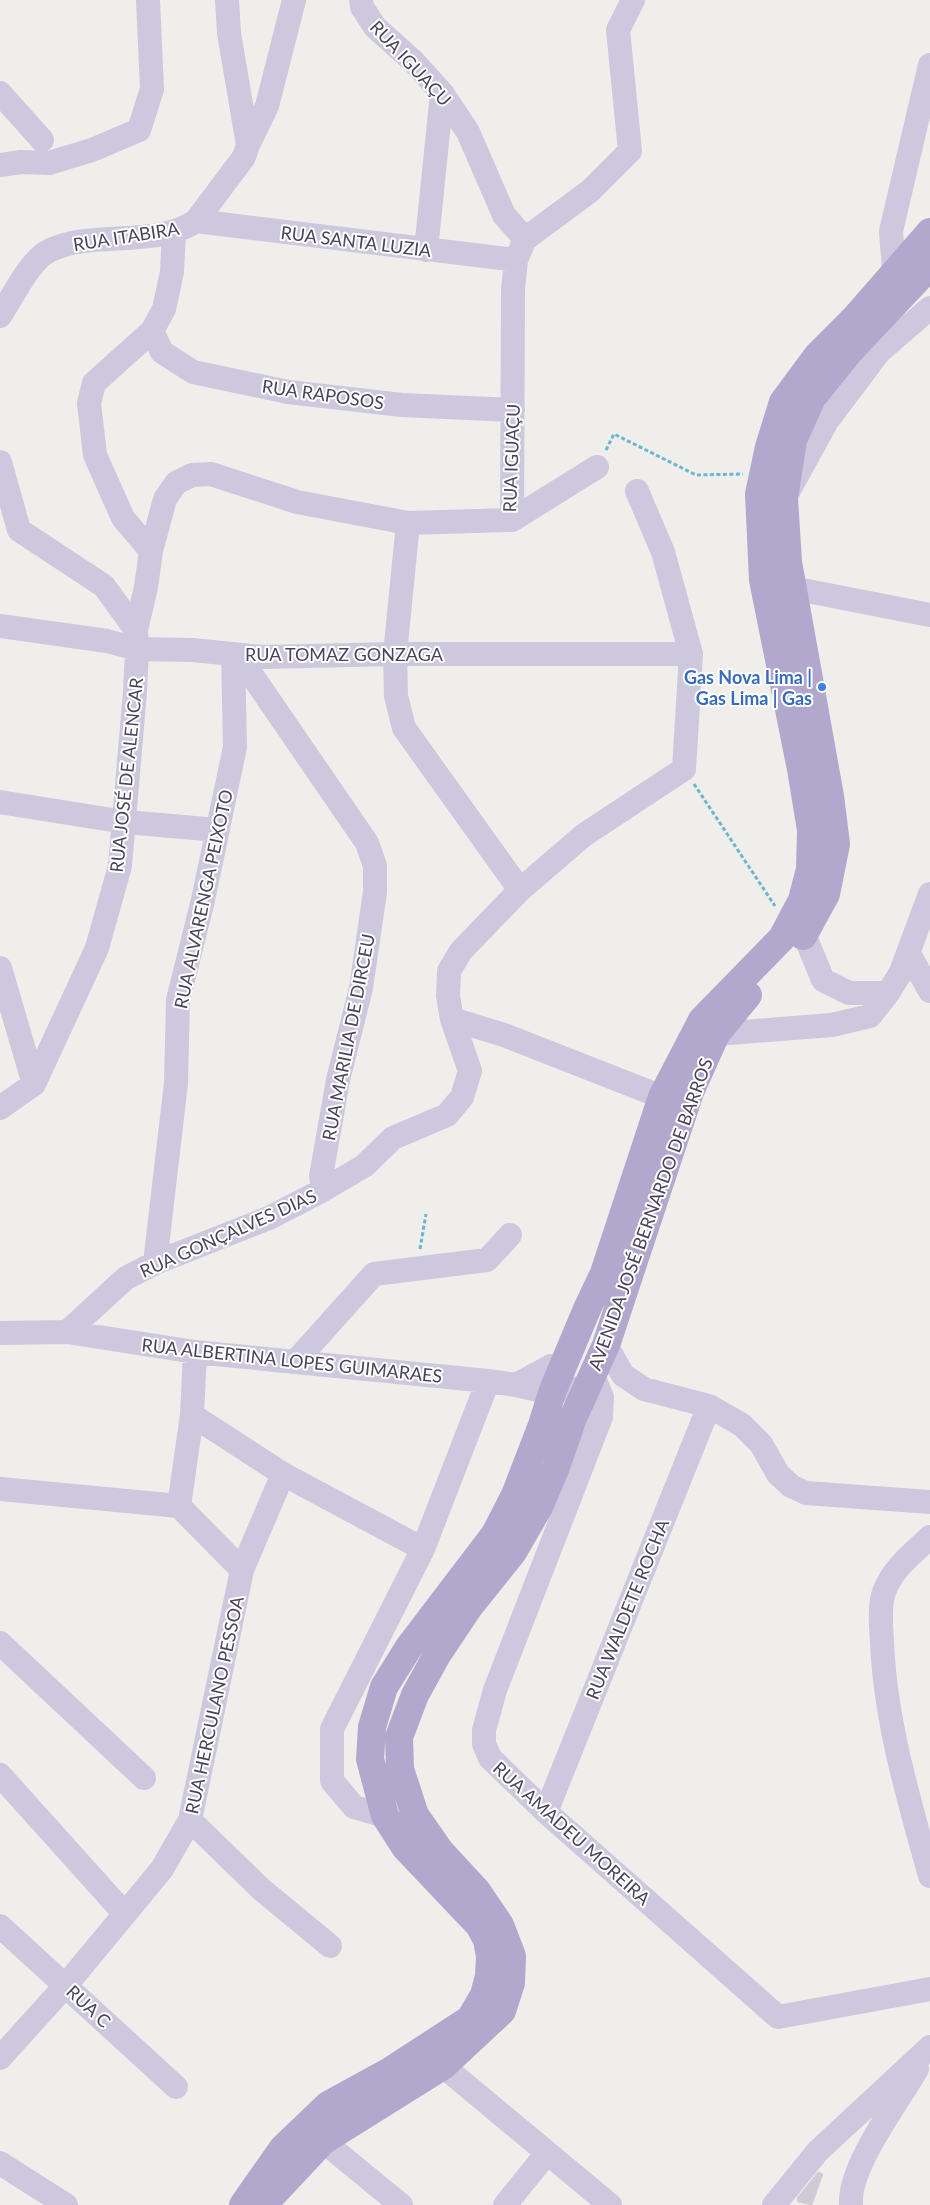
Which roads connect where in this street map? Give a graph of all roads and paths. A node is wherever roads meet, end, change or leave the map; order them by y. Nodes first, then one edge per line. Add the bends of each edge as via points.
1 (148, 0) edge
2 (227, 0) edge
3 (294, 0) edge
4 (361, 0) edge
5 (633, 0) edge
6 (930, 64) edge
7 (442, 92) junction
8 (0, 93) edge
9 (42, 140) dead end
10 (248, 145) junction
11 (0, 165) edge
12 (196, 221) junction
13 (174, 232) junction
14 (930, 232) edge
15 (426, 250) junction
16 (520, 250) junction
17 (930, 266) edge
18 (894, 271) junction
19 (930, 308) edge
20 (0, 316) edge
21 (152, 331) junction
22 (513, 410) junction
23 (0, 462) edge
24 (597, 467) joint
25 (763, 473) junction
26 (637, 491) dead end
27 (784, 498) junction
28 (512, 520) junction
29 (408, 523) junction
30 (151, 551) junction
31 (792, 588) junction
32 (930, 615) edge
33 (0, 626) edge
34 (137, 639) junction
35 (395, 654) junction
36 (691, 654) junction
37 (236, 655) junction
38 (684, 769) junction
39 (0, 802) edge
40 (125, 822) junction
41 (218, 830) junction
42 (520, 890) junction
43 (929, 898) edge
44 (797, 930) junction
45 (909, 954) junction
46 (0, 968) edge
47 (930, 991) edge
48 (888, 993) junction
49 (452, 1019) junction
50 (716, 1034) junction
51 (34, 1084) junction
52 (662, 1097) junction
53 (0, 1108) edge
54 (323, 1190) junction
55 (426, 1214) dead end
56 (510, 1235) dead end
57 (155, 1263) junction
58 (416, 1269) junction
59 (620, 1303) junction
60 (587, 1309) junction
61 (67, 1332) junction
62 (0, 1333) edge
63 (606, 1345) junction
64 (196, 1352) junction
65 (295, 1362) junction
66 (552, 1378) junction
67 (488, 1381) junction
68 (589, 1381) junction
69 (708, 1406) junction
70 (192, 1415) junction
71 (283, 1474) junction
72 (0, 1489) edge
73 (930, 1502) edge
74 (178, 1506) junction
75 (930, 1537) edge
76 (423, 1549) junction
77 (242, 1570) junction
78 (0, 1644) edge
79 (0, 1775) edge
80 (144, 1778) dead end
81 (546, 1812) junction
82 (385, 1816) junction
83 (190, 1820) junction
84 (930, 1876) edge
85 (124, 1913) junction
86 (0, 1926) edge
87 (330, 1946) dead end
88 (66, 1985) junction
89 (930, 1989) edge
90 (930, 2048) edge
91 (0, 2058) edge
92 (443, 2066) junction
93 (176, 2087) dead end
94 (323, 2141) junction
95 (547, 2153) junction
96 (0, 2163) edge
97 (66, 2205) edge
98 (243, 2205) edge
99 (263, 2205) edge
100 (401, 2205) edge
101 (505, 2205) edge
102 (610, 2205) edge
103 (774, 2205) edge
104 (851, 2205) edge

1 - 11 street via 152,89 139,130 92,150 49,163
2 - 10 street via 229,33
3 - 10 street, RUA ITABIRA via 267,106
4 - 7 street, RUA IGUAÇU via 374,28 414,62
5 - 16 street via 618,30 630,151 590,191
6 - 18 street via 891,231
7 - 15 street
7 - 16 street, RUA IGUAÇU via 468,132
8 - 9 street
10 - 12 street, RUA ITABIRA via 244,157
12 - 13 street, RUA ITABIRA
12 - 15 street, RUA SANTA LUZIA
13 - 20 street, RUA ITABIRA via 74,243 47,252 30,270
13 - 21 street via 172,272 164,309
14 - 18 main road, AVENIDA JOSÉ BERNARDO DE BARROS
15 - 16 street, RUA SANTA LUZIA
16 - 22 street, RUA IGUAÇU via 513,290
17 - 27 main road, AVENIDA JOSÉ BERNARDO DE BARROS via 849,352 812,398 793,440
18 - 25 main road, AVENIDA JOSÉ BERNARDO DE BARROS via 817,356 783,402
19 - 27 street via 879,352 827,421
21 - 22 street, RUA RAPOSOS via 162,352 193,372 288,392 402,405
21 - 30 street via 94,383 89,403 95,455 123,518
22 - 28 street, RUA IGUAÇU
23 - 34 street via 19,530 104,586
24 - 25 path via 614,434 696,475
24 - 28 street
25 - 44 main road, AVENIDA JOSÉ BERNARDO DE BARROS via 759,494 763,580 802,769 811,830 810,869
26 - 36 street via 663,552
27 - 31 main road, AVENIDA JOSÉ BERNARDO DE BARROS
28 - 29 street, RUA IGUAÇU
29 - 30 street, RUA IGUAÇU via 297,502 211,474 192,475 176,483 165,498
29 - 35 street
30 - 34 street, RUA IGUAÇU
31 - 32 street
31 - 44 main road, AVENIDA JOSÉ BERNARDO DE BARROS via 836,844 826,894
33 - 34 street, RUA TOMAZ GONZAGA via 108,641
34 - 37 street, RUA TOMAZ GONZAGA
34 - 40 street, RUA JOSÉ DE ALENCAR
35 - 36 street, RUA TOMAZ GONZAGA
35 - 37 street, RUA TOMAZ GONZAGA
35 - 42 street via 396,696 404,728
36 - 38 street
37 - 41 street, RUA ALVARENGA PEIXOTO via 235,748
37 - 54 street, RUA MARILIA DE DIRCEU via 367,843 375,866 375,892 361,988 338,1080 322,1176
38 - 42 street, RUA GONÇALVES DIAS via 584,835
38 - 44 path
39 - 40 street
40 - 41 street
40 - 51 street, RUA JOSÉ DE ALENCAR via 120,866 97,948
41 - 57 street, RUA ALVARENGA PEIXOTO via 178,1000 176,1083
42 - 49 street, RUA GONÇALVES DIAS via 461,951 449,971 448,996
43 - 45 street
44 - 48 street via 823,980 849,993
44 - 50 main road, AVENIDA JOSÉ BERNARDO DE BARROS
44 - 52 main road, AVENIDA JOSÉ BERNARDO DE BARROS via 782,938 702,1020
45 - 47 street
45 - 48 street
46 - 51 street
48 - 50 street via 870,1016 832,1025
49 - 52 street via 504,1035
49 - 54 street, RUA GONÇALVES DIAS via 470,1071 462,1097 448,1115 393,1138 364,1166
50 - 59 main road, AVENIDA JOSÉ BERNARDO DE BARROS via 690,1092
51 - 53 street, RUA JOSÉ DE ALENCAR
52 - 60 main road, AVENIDA JOSÉ BERNARDO DE BARROS via 604,1273
54 - 57 street, RUA GONÇALVES DIAS via 269,1218
55 - 58 path
56 - 58 street via 487,1260
57 - 61 street, RUA GONÇALVES DIAS via 126,1278
58 - 65 street via 374,1274
59 - 60 street via 612,1301
59 - 63 main road, AVENIDA JOSÉ BERNARDO DE BARROS
60 - 66 main road, AVENIDA JOSÉ BERNARDO DE BARROS
61 - 62 street, RUA ALBERTINA LOPES GUIMARAES
61 - 64 street, RUA ALBERTINA LOPES GUIMARAES
63 - 68 main road, AVENIDA JOSÉ BERNARDO DE BARROS
63 - 69 street via 623,1375 644,1389
64 - 65 street, RUA ALBERTINA LOPES GUIMARAES
64 - 70 street
65 - 67 street, RUA ALBERTINA LOPES GUIMARAES
66 - 67 street, RUA ALBERTINA LOPES GUIMARAES via 542,1391
66 - 68 street, RUA ALBERTINA LOPES GUIMARAES
66 - 82 main road, AVENIDA JOSÉ BERNARDO DE BARROS via 528,1465 495,1534 409,1647 384,1687 372,1727 370,1759
67 - 76 street
68 - 81 street, RUA AMADEU MOREIRA via 602,1397 601,1417 495,1690 484,1730 484,1744 490,1758
68 - 92 main road, AVENIDA JOSÉ BERNARDO DE BARROS via 539,1507 513,1552 469,1607 437,1655 415,1695 399,1737 400,1769 415,1815 440,1851 477,1891 500,1925 512,1956 512,1983 502,2011
69 - 73 street via 742,1425 761,1444 778,1474 791,1486 806,1493
69 - 81 street, RUA WALDETE ROCHA
70 - 71 street
70 - 74 street
71 - 76 street
71 - 77 street, RUA HERCULANO PESSOA
72 - 74 street
74 - 77 street
75 - 84 street via 897,1568 884,1592 881,1620 885,1687 905,1785
76 - 82 street via 332,1730 332,1781 354,1807
77 - 83 street, RUA HERCULANO PESSOA
78 - 80 street
79 - 85 street
81 - 89 street, RUA AMADEU MOREIRA via 778,2017
82 - 98 main road, AVENIDA JOSÉ BERNARDO DE BARROS via 405,1847 479,1925 487,1940 490,1956 484,1996 470,2019 390,2071 328,2105 283,2148
83 - 85 street, RUA HERCULANO PESSOA via 162,1868
83 - 87 street via 261,1889
85 - 88 street, RUA HERCULANO PESSOA
86 - 88 street, RUA C
88 - 91 street, RUA HERCULANO PESSOA
88 - 93 street, RUA C
90 - 103 street via 818,2151
90 - 104 street via 871,2144 856,2177
92 - 94 main road, AVENIDA JOSÉ BERNARDO DE BARROS
92 - 95 street
94 - 99 main road, AVENIDA JOSÉ BERNARDO DE BARROS
94 - 100 street
95 - 101 street
95 - 102 street
96 - 97 street

